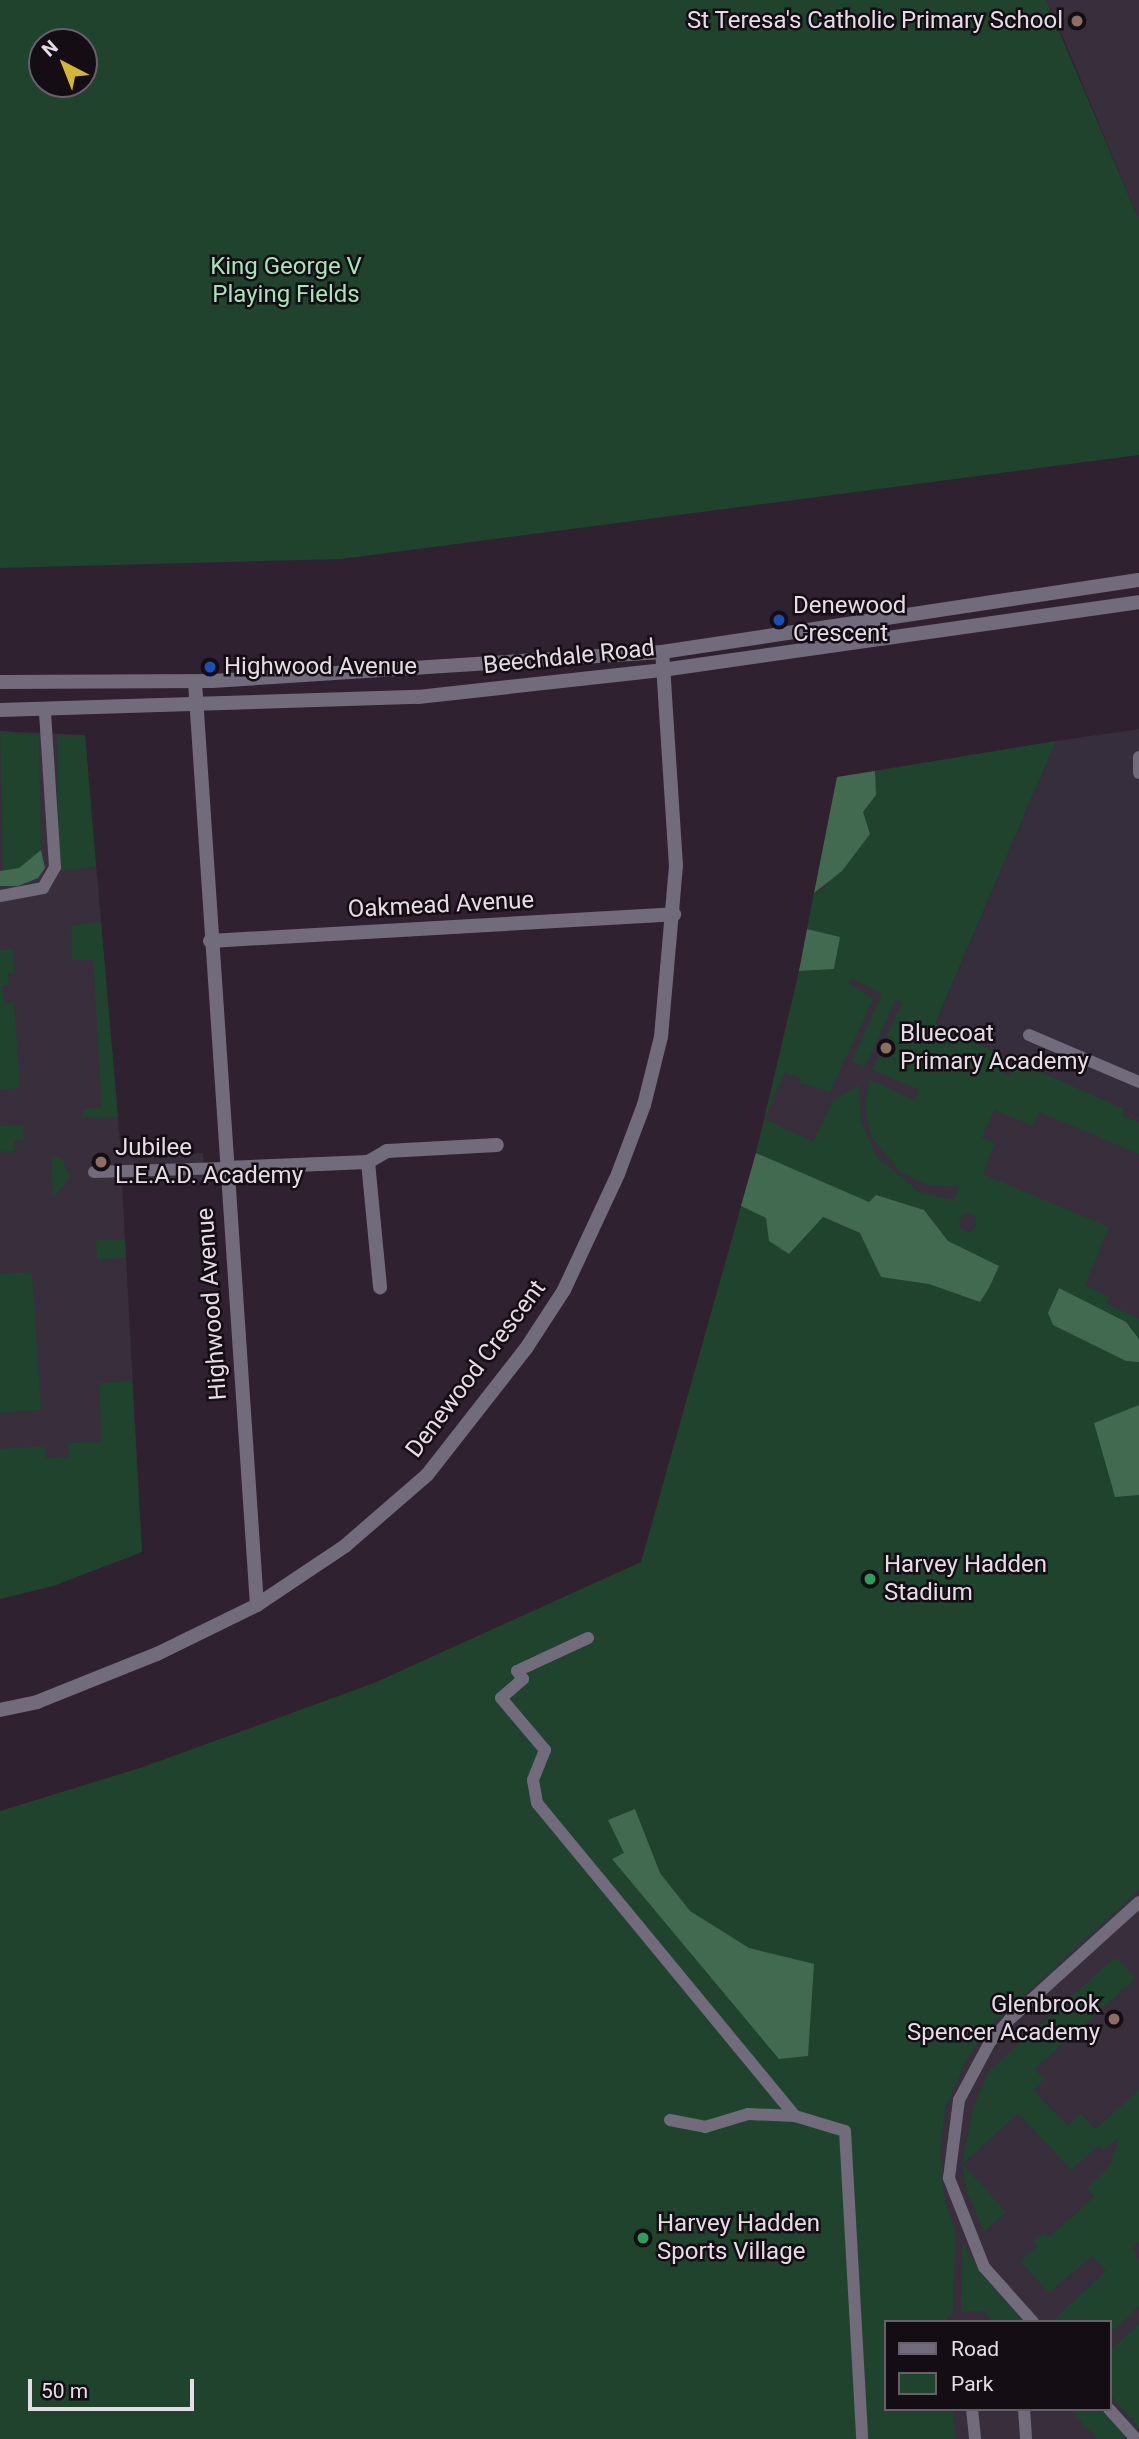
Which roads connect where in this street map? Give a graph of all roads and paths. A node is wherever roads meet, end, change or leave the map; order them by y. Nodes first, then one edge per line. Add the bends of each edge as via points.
1 (1139, 580) edge
2 (1139, 602) edge
3 (662, 652) junction
4 (662, 670) junction
5 (0, 682) edge
6 (195, 682) junction
7 (196, 706) junction
8 (0, 710) edge
9 (45, 712) junction
10 (1139, 757) edge
11 (1139, 773) edge
12 (0, 897) edge
13 (674, 914) junction
14 (209, 941) junction
15 (1029, 1035) dead end
16 (1139, 1082) edge
17 (496, 1145) dead end
18 (368, 1162) junction
19 (225, 1168) junction
20 (94, 1172) dead end
21 (380, 1287) dead end
22 (257, 1605) junction
23 (588, 1638) dead end
24 (0, 1710) edge
25 (1139, 1902) edge
26 (795, 2116) junction
27 (670, 2120) dead end
28 (1031, 2320) edge
29 (972, 2411) edge
30 (1024, 2411) edge
31 (1111, 2411) edge
32 (862, 2439) edge
33 (975, 2439) edge
34 (1026, 2439) edge
35 (1136, 2439) edge

1 - 3 street, Beechdale Road
2 - 4 street, Beechdale Road
3 - 4 street, Denewood Crescent
3 - 6 street, Beechdale Road
4 - 7 street, Beechdale Road via 418,697
4 - 13 street, Denewood Crescent via 674,803
5 - 6 street, Beechdale Road
6 - 7 street, Highwood Avenue
7 - 9 street, Beechdale Road
7 - 14 street, Highwood Avenue
8 - 9 street, Beechdale Road
9 - 12 lane via 54,867 43,888
10 - 11 lane
13 - 14 street, Oakmead Avenue
13 - 22 street, Denewood Crescent via 661,1037 644,1105 618,1174 564,1290 527,1347 427,1475 345,1546
14 - 19 street, Highwood Avenue
15 - 16 lane
17 - 18 street via 387,1151
18 - 19 street
18 - 21 street
19 - 20 lane
19 - 22 street, Highwood Avenue
22 - 24 street, Denewood Crescent via 109,1675 37,1702
23 - 26 lane via 517,1671 523,1679 501,1698 545,1750 535,1769 537,1803
25 - 28 lane via 989,2042 959,2100 949,2178 985,2267
26 - 27 lane via 748,2115 705,2127
26 - 32 lane via 845,2131
29 - 33 lane
30 - 34 lane
31 - 35 lane

